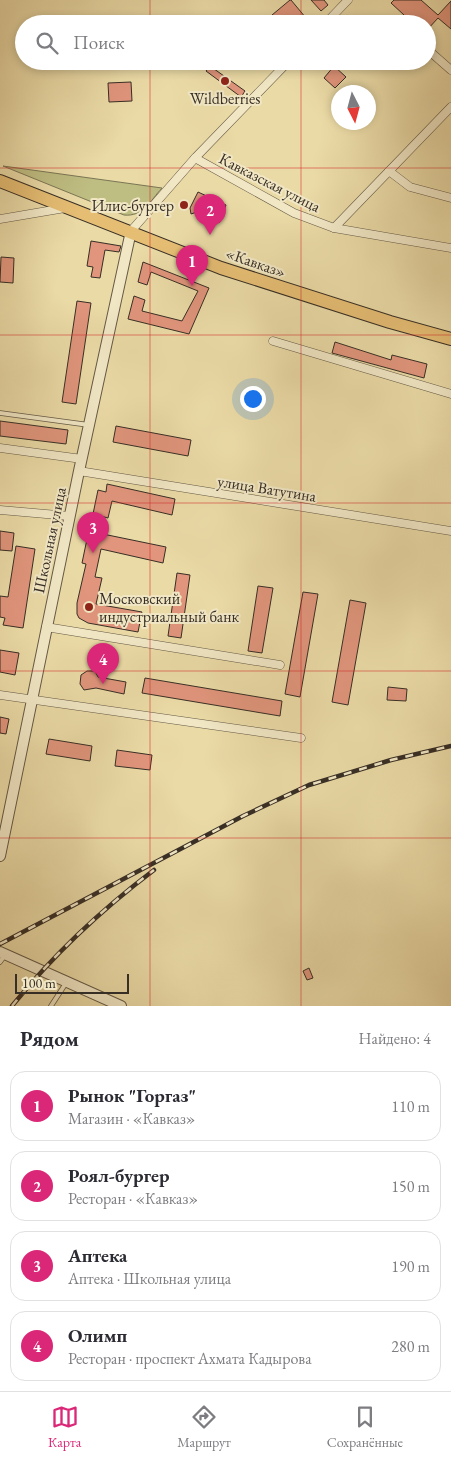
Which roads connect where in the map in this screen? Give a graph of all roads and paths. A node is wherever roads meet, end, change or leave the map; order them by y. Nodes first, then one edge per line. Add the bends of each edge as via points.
1 (348, 0) edge
2 (334, 15) edge
3 (436, 57) edge
4 (280, 70) edge
5 (451, 70) edge
6 (451, 107) edge
7 (195, 158) junction
8 (389, 171) junction
9 (0, 181) edge
10 (451, 198) edge
11 (68, 208) junction
12 (0, 219) edge
13 (334, 228) junction
14 (131, 231) junction
15 (451, 248) edge
16 (451, 339) edge
17 (273, 340) dead end
18 (451, 394) edge
19 (0, 413) edge
20 (89, 425) junction
21 (0, 448) edge
22 (82, 459) junction
23 (79, 471) junction
24 (0, 510) edge
25 (69, 516) junction
26 (451, 531) edge
27 (46, 627) junction
28 (280, 665) dead end
29 (0, 695) edge
30 (33, 699) junction
31 (301, 738) dead end
32 (2, 836) edge
33 (0, 856) edge
34 (2, 956) edge
35 (66, 983) junction
36 (51, 1006) edge
37 (122, 1006) edge

1 - 2 street
3 - 5 street
4 - 7 street
6 - 8 street
7 - 13 street, Кавказская улица via 294,213
7 - 14 street
8 - 10 street via 410,187
8 - 13 street
9 - 11 main road, «Кавказ»
11 - 12 street
11 - 14 main road, «Кавказ»
13 - 15 street, Кавказская улица
14 - 16 main road, «Кавказ» via 230,271
14 - 20 street, Школьная улица
17 - 18 street
19 - 20 lane
20 - 22 street, Школьная улица
21 - 22 street
22 - 23 street, Школьная улица
23 - 25 street, Школьная улица
23 - 26 street, улица Ватутина
24 - 25 street
25 - 27 street, Школьная улица
27 - 28 street
27 - 30 street, Школьная улица
29 - 30 street
30 - 31 street
30 - 32 street, Школьная улица
32 - 33 street, Школьная улица
34 - 35 street
35 - 36 lane
35 - 37 street

